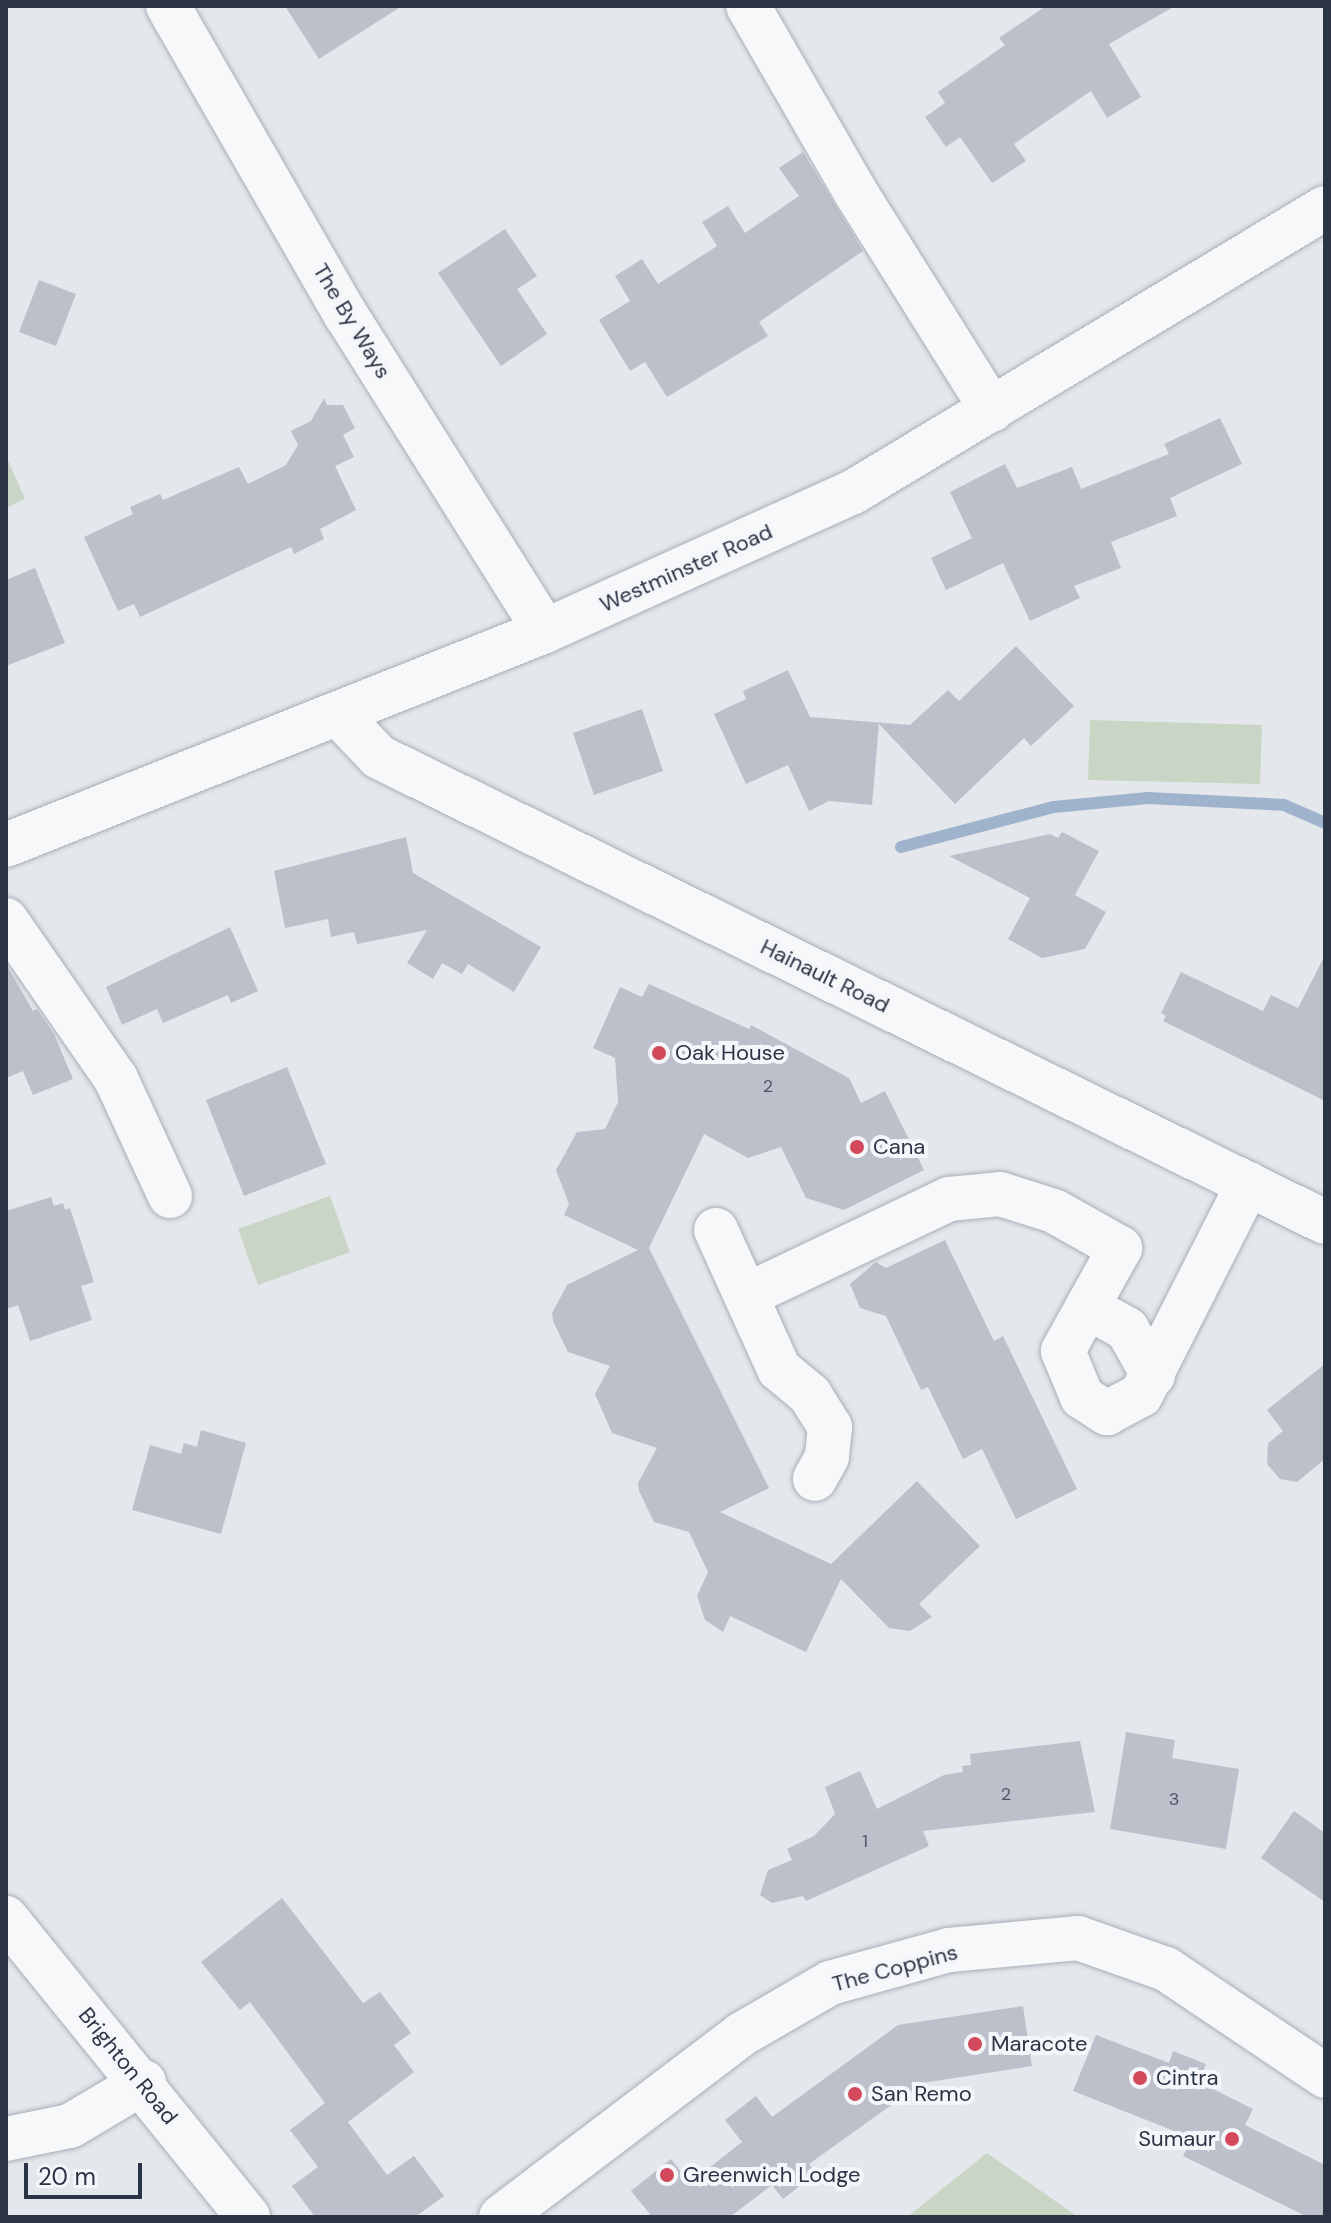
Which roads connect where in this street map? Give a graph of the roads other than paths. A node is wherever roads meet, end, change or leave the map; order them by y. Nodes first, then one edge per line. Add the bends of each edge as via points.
1 (168, 6) edge
2 (748, 6) edge
3 (1325, 208) edge
4 (992, 410) junction
5 (545, 631) junction
6 (338, 714) junction
7 (6, 845) edge
8 (6, 920) edge
9 (1248, 1184) junction
10 (170, 1196) dead end
11 (1325, 1222) edge
12 (716, 1230) dead end
13 (747, 1295) junction
14 (1087, 1307) junction
15 (1153, 1375) junction
16 (815, 1479) dead end
17 (6, 1918) edge
18 (1325, 2076) edge
19 (144, 2082) junction
20 (6, 2139) edge
21 (248, 2217) edge
22 (501, 2217) edge

1 - 5 street, The By Ways via 346,315
2 - 4 street via 856,193
3 - 4 street, Westminster Road
4 - 5 street, Westminster Road via 853,492
5 - 6 street, Westminster Road
6 - 7 street, Westminster Road
6 - 9 street, Hainault Road via 379,757
8 - 10 street via 116,1079
9 - 11 street, Hainault Road
9 - 15 street
12 - 13 street
13 - 14 street via 949,1199 1000,1194 1054,1211 1120,1248
13 - 16 street via 779,1369 810,1395 830,1427 827,1457
14 - 15 street via 1127,1329
14 - 15 street via 1063,1351 1082,1397 1107,1413 1141,1395
17 - 19 street, Brighton Road
18 - 22 street, The Coppins via 1166,1969 1078,1938 949,1950 830,1983 742,2034
19 - 20 street via 70,2126
19 - 21 street, Brighton Road

